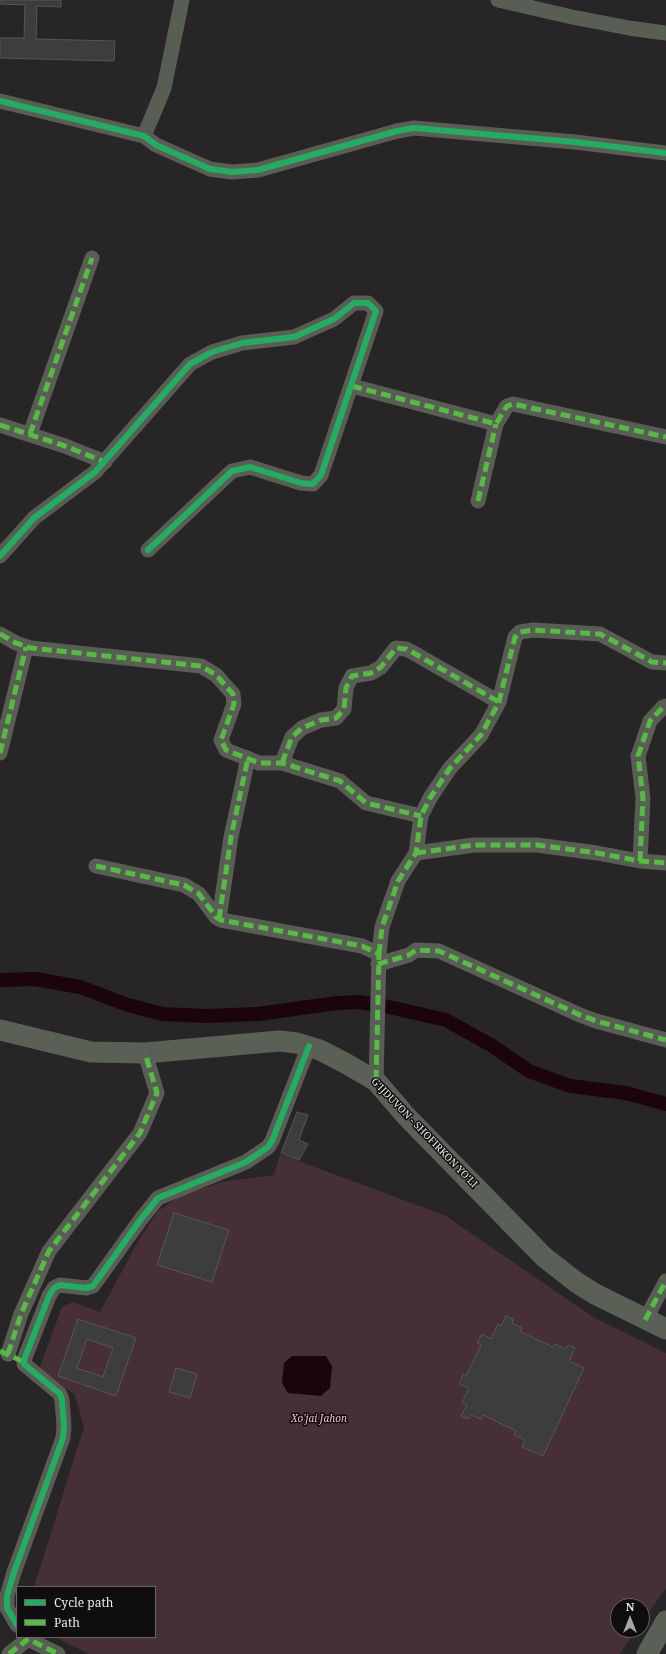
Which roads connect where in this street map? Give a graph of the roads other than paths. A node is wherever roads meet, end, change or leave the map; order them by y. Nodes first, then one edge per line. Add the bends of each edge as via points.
1 (182, 0) edge
2 (498, 0) edge
3 (666, 33) edge
4 (0, 101) edge
5 (144, 136) junction
6 (666, 153) edge
7 (92, 258) dead end
8 (352, 386) junction
9 (496, 424) junction
10 (0, 425) edge
11 (30, 434) junction
12 (666, 437) edge
13 (105, 462) junction
14 (478, 501) dead end
15 (148, 550) dead end
16 (0, 556) edge
17 (0, 634) edge
18 (26, 647) junction
19 (666, 664) edge
20 (499, 702) junction
21 (666, 706) edge
22 (0, 753) edge
23 (248, 758) junction
24 (282, 763) junction
25 (421, 816) junction
26 (416, 853) junction
27 (640, 861) junction
28 (666, 863) edge
29 (96, 866) dead end
30 (219, 919) junction
31 (379, 959) junction
32 (0, 1030) edge
33 (666, 1040) edge
34 (309, 1046) junction
35 (145, 1053) junction
36 (376, 1082) junction
37 (666, 1281) edge
38 (645, 1320) junction
39 (666, 1329) edge
40 (4, 1353) edge
41 (24, 1362) junction
42 (666, 1621) edge
43 (16, 1623) edge
44 (27, 1638) edge
45 (9, 1654) edge
46 (58, 1654) edge
47 (647, 1654) edge

1 - 5 street via 164,88
2 - 3 street via 572,17
4 - 5 street
5 - 6 street via 156,145 210,169 232,172 258,170 414,128
7 - 11 street
8 - 9 street
8 - 13 street via 376,311 368,303 354,303 334,319 294,337 242,343 212,352 190,364
8 - 15 street via 321,476 313,484 301,483 250,467 232,471
9 - 12 street via 507,406 513,404
9 - 14 street
10 - 11 street
11 - 13 street
13 - 16 street via 86,480 34,518
17 - 18 street
18 - 22 street
18 - 23 street via 201,666 216,675 233,694 234,704 221,740 226,750
19 - 20 street via 652,662 600,634 532,630 520,632 515,637
20 - 24 street via 412,652 396,648 381,667 371,673 352,676 346,688 344,709 336,718 321,720 302,728 292,737
20 - 25 street via 481,735 450,768
21 - 27 street via 663,706 650,721 638,756 643,798
23 - 24 street via 260,763
23 - 30 street via 231,837
24 - 25 street via 340,781 366,803
25 - 26 street
26 - 27 street via 474,845 537,845
26 - 31 street via 398,881 382,927
27 - 28 street
29 - 30 street via 184,885 199,894
30 - 31 street via 362,946
31 - 33 street via 409,955 416,950 440,951 580,1015
31 - 36 street
32 - 35 main road, G'IJDUVON - SHOFIRKON YO'LI via 91,1052
34 - 35 main road, G'IJDUVON - SHOFIRKON YO'LI via 297,1042 272,1042
34 - 36 main road, G'IJDUVON - SHOFIRKON YO'LI via 333,1056
34 - 41 street via 268,1147 246,1162 155,1201 93,1286 86,1288 64,1285 54,1288
35 - 40 street via 157,1093 140,1133 49,1251
36 - 38 main road, G'IJDUVON - SHOFIRKON YO'LI via 544,1257 595,1294
37 - 38 street
38 - 39 main road, G'IJDUVON - SHOFIRKON YO'LI
40 - 41 street
41 - 43 street via 60,1394 64,1428 63,1438 7,1596 7,1608
42 - 47 main road
44 - 45 street
44 - 46 street

